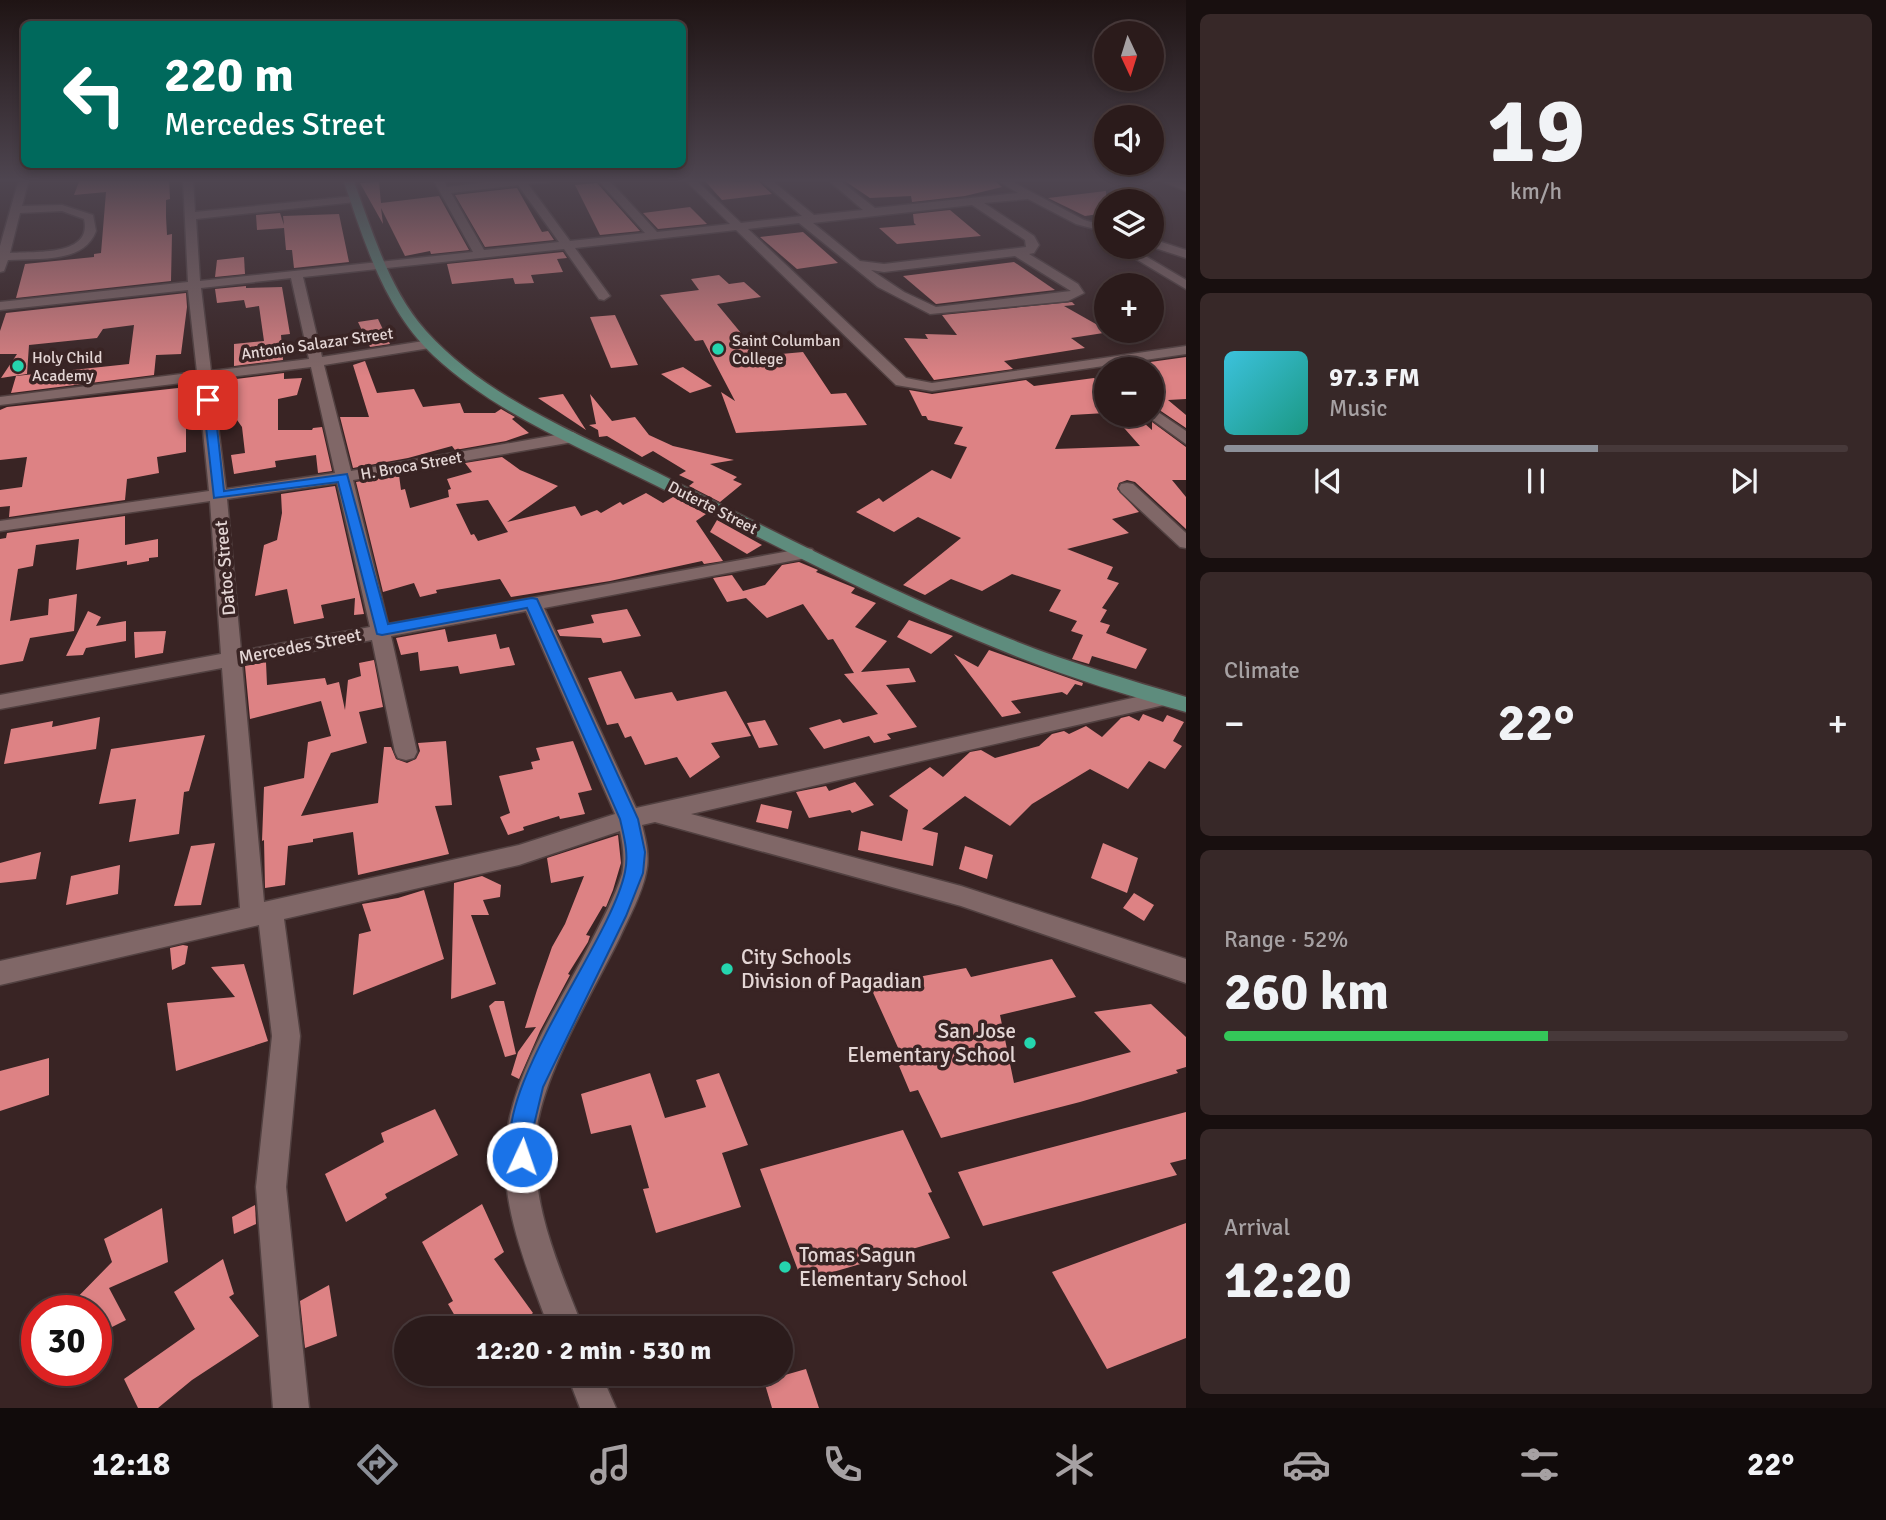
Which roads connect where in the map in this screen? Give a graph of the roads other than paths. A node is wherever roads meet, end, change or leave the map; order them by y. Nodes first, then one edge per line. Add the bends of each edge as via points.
1 (6, 245) edge
2 (80, 245) edge
3 (192, 245) edge
4 (372, 245) edge
5 (475, 245) edge
6 (569, 245) joint
7 (757, 245) edge
8 (836, 245) edge
9 (1032, 245) edge
10 (1164, 247) edge
11 (1019, 253) junction
12 (480, 254) junction
13 (1186, 254) edge
14 (3, 257) junction
15 (1142, 259) edge
16 (380, 265) junction
17 (859, 265) junction
18 (0, 270) edge
19 (296, 274) junction
20 (194, 285) junction
21 (1186, 285) edge
22 (604, 296) dead end
23 (0, 306) edge
24 (430, 345) junction
25 (1186, 350) edge
26 (316, 362) junction
27 (1093, 365) joint
28 (206, 376) junction
29 (0, 401) edge
30 (1164, 422) edge
31 (573, 437) junction
32 (1186, 439) edge
33 (343, 477) junction
34 (1126, 488) dead end
35 (218, 495) junction
36 (0, 526) edge
37 (1186, 543) edge
38 (806, 553) junction
39 (532, 602) junction
40 (382, 630) junction
41 (233, 659) junction
42 (0, 702) edge
43 (1175, 702) edge
44 (406, 752) dead end
45 (655, 813) junction
46 (629, 819) junction
47 (262, 914) junction
48 (1186, 971) edge
49 (0, 974) edge
50 (561, 1316) edge
51 (589, 1386) edge
52 (291, 1408) edge
53 (598, 1408) edge

1 - 14 street
2 - 14 street
3 - 20 street, Datoc Street
4 - 16 main road, Duterte Street
5 - 12 street
6 - 12 street
6 - 22 street
7 - 27 street via 901,382 932,387
8 - 17 street
9 - 11 street via 1030,250
10 - 13 street
11 - 17 street via 884,268
11 - 17 street via 1078,293 935,311 915,305
12 - 16 street
14 - 18 street
15 - 21 street
16 - 19 street
16 - 24 main road, Duterte Street
19 - 20 street
19 - 26 street
20 - 23 street
20 - 28 street, Datoc Street
24 - 26 street, Antonio Salazar Street
24 - 31 main road, Duterte Street via 494,392
25 - 27 street
26 - 28 street, Antonio Salazar Street
26 - 33 street
28 - 29 street, Antonio Salazar Street
28 - 35 street, Datoc Street
30 - 32 street
31 - 33 street, H. Broca Street
31 - 38 main road, Duterte Street
33 - 35 street, H. Broca Street
33 - 40 street
34 - 37 street
35 - 36 street, H. Broca Street
35 - 41 street, Datoc Street
38 - 39 street, Mercedes Street
38 - 43 main road, Duterte Street via 982,636
39 - 40 street, Mercedes Street
39 - 46 street
40 - 41 street, Mercedes Street
40 - 44 street
41 - 42 street, Mercedes Street
41 - 47 street, Datoc Street
43 - 45 street
45 - 46 street
45 - 48 street via 961,896
46 - 47 street via 520,855
46 - 50 street via 636,852 634,873 532,1086 522,1129 522,1184 539,1258
47 - 49 street
47 - 52 street, Datoc Street via 286,1036 271,1187
51 - 53 street

